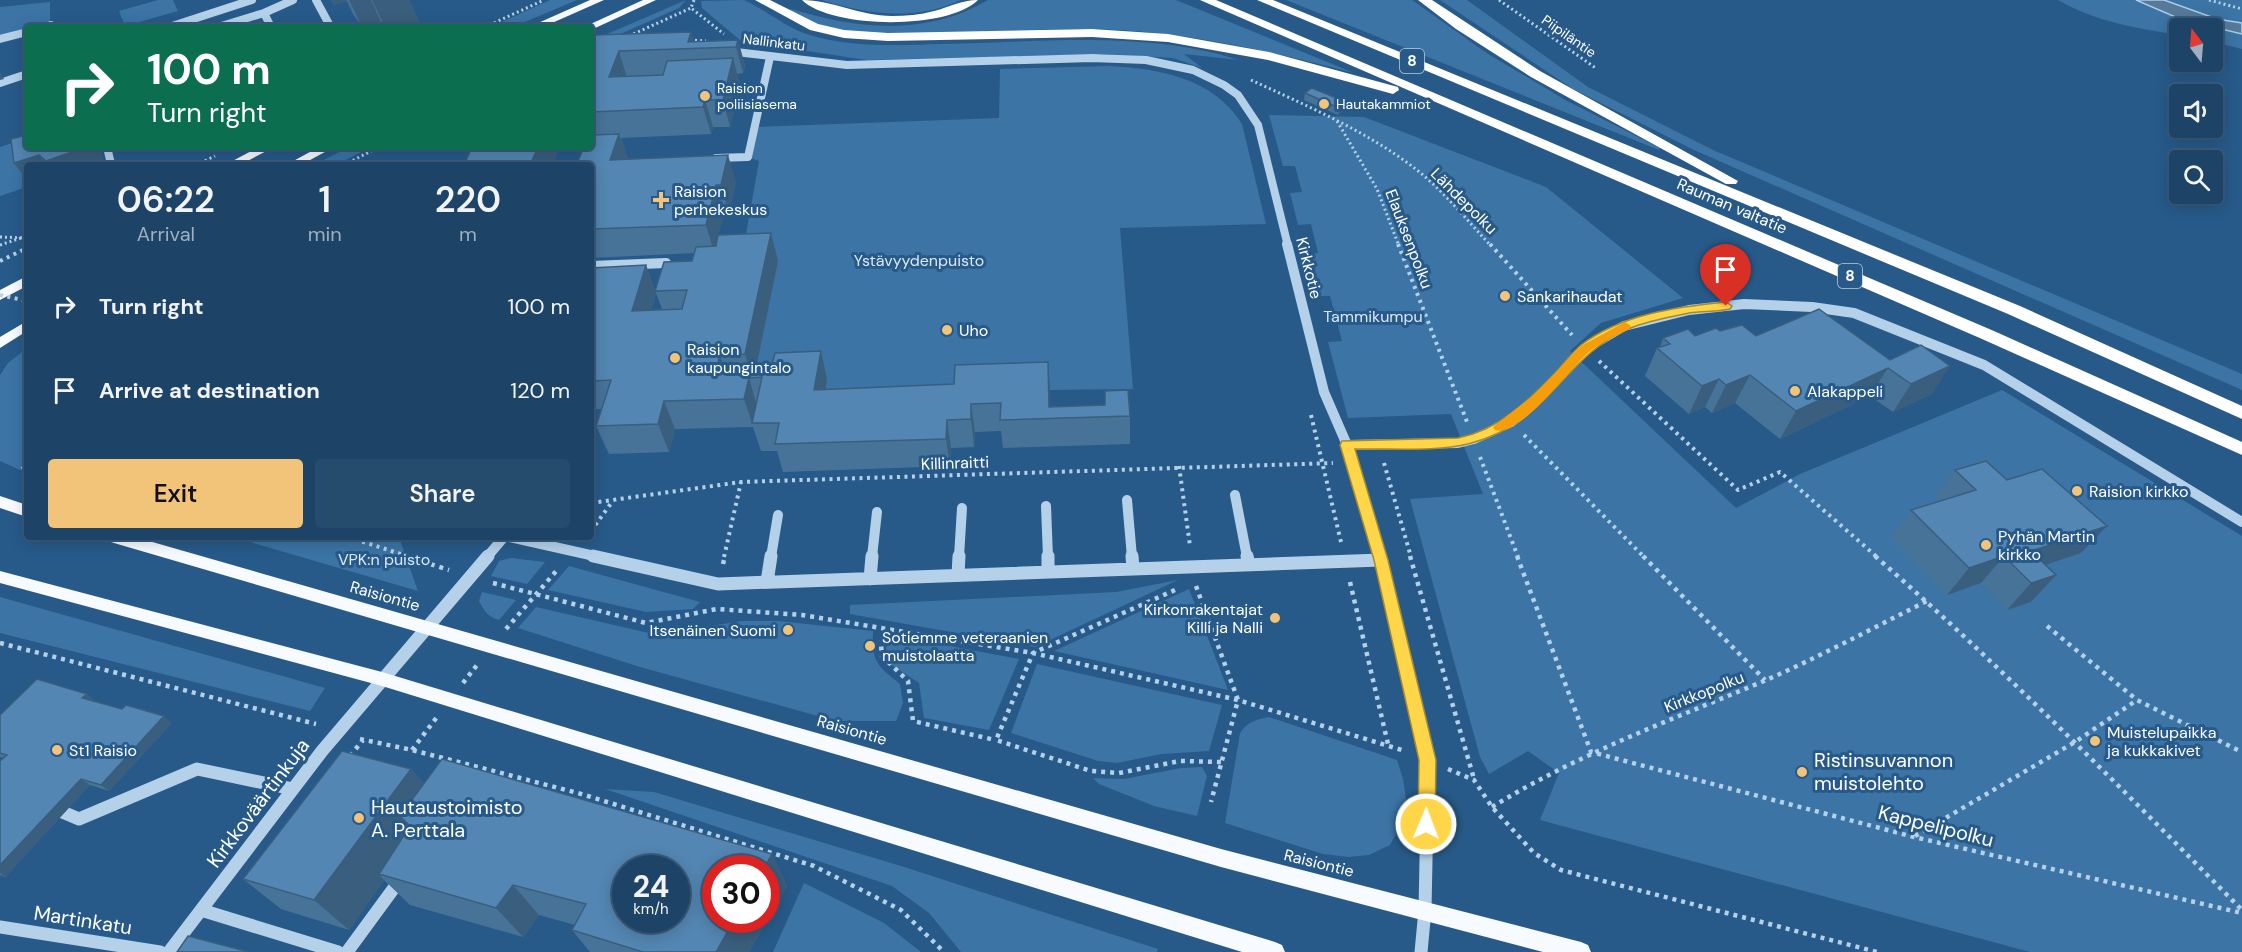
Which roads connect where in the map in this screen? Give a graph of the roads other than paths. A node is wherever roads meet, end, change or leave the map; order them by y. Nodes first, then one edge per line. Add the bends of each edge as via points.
1 (252, 0) edge
2 (293, 0) edge
3 (316, 0) edge
4 (599, 0) edge
5 (651, 0) edge
6 (760, 0) edge
7 (808, 0) edge
8 (972, 0) edge
9 (1206, 0) edge
10 (1263, 0) edge
11 (1424, 0) edge
12 (268, 2) dead end
13 (264, 13) junction
14 (178, 24) edge
15 (228, 24) edge
16 (270, 24) edge
17 (329, 24) edge
18 (541, 24) edge
19 (594, 25) edge
20 (24, 33) edge
21 (0, 39) edge
22 (714, 46) edge
23 (770, 57) junction
24 (847, 65) joint
25 (24, 75) edge
26 (0, 83) edge
27 (1456, 107) junction
28 (262, 150) edge
29 (322, 150) edge
30 (705, 158) edge
31 (237, 162) edge
32 (298, 162) edge
33 (1816, 228) junction
34 (666, 263) edge
35 (594, 266) edge
36 (24, 282) edge
37 (0, 296) edge
38 (24, 328) edge
39 (2, 343) edge
40 (2242, 413) edge
41 (1347, 445) junction
42 (2242, 449) edge
43 (1235, 495) dead end
44 (1127, 500) dead end
45 (0, 502) edge
46 (1046, 506) dead end
47 (962, 508) dead end
48 (24, 510) edge
49 (877, 512) dead end
50 (778, 515) dead end
51 (2242, 522) edge
52 (124, 540) edge
53 (501, 540) edge
54 (523, 540) edge
55 (1381, 560) junction
56 (1249, 566) junction
57 (1133, 570) junction
58 (1048, 572) junction
59 (958, 576) junction
60 (0, 577) edge
61 (870, 579) junction
62 (767, 582) junction
63 (425, 628) junction
64 (382, 679) junction
65 (293, 789) junction
66 (39, 802) edge
67 (409, 867) edge
68 (201, 910) junction
69 (1425, 910) junction
70 (0, 927) edge
71 (160, 952) edge
72 (169, 952) edge
73 (338, 952) edge
74 (347, 952) edge
75 (1275, 952) edge
76 (1421, 952) edge
77 (1581, 952) edge

1 - 14 street
2 - 13 street
3 - 17 street
4 - 18 main road
5 - 19 main road
6 - 27 highway via 814,27 855,35 1092,33 1192,41 1291,62
7 - 8 highway via 846,14 886,19 935,15
9 - 27 highway, Rauman valtatie / 8
10 - 33 highway, Rauman valtatie / 8
11 - 33 highway via 1506,58 1581,103
12 - 13 street
13 - 15 street
13 - 16 street
20 - 21 street
22 - 23 street, Nallinkatu
23 - 24 street, Nallinkatu
23 - 30 street via 748,157
24 - 41 street, Kirkkotie via 1128,58 1193,70 1238,95 1258,124 1324,392
25 - 26 street
27 - 42 highway, Rauman valtatie / 8 via 1988,335
28 - 31 main road
29 - 32 main road
33 - 40 highway, Rauman valtatie / 8 via 2014,310
34 - 35 street
36 - 37 main road
38 - 39 main road
41 - 51 street via 1474,439 1511,422 1585,349 1624,326 1689,309 1744,304 1812,307 1854,313 1984,366
41 - 55 street, Kirkkotie
43 - 56 street
44 - 57 street
45 - 48 main road
46 - 58 street
47 - 59 street
49 - 61 street
50 - 62 street
52 - 63 main road, Raisiontie
53 - 63 street
54 - 62 street via 718,584
55 - 56 street
55 - 69 street, Kirkkotie via 1428,760
56 - 57 street
57 - 58 street
58 - 59 street
59 - 61 street
60 - 64 main road
61 - 62 street
63 - 64 street
63 - 69 main road, Raisiontie via 1221,858
64 - 65 street, Kirkkoväärtinkuja
64 - 75 main road
65 - 66 street via 197,769 79,819
65 - 68 street, Kirkkoväärtinkuja
67 - 74 street
68 - 72 street, Kirkkoväärtinkuja
68 - 73 street
69 - 76 street, Kirkkotie
69 - 77 main road, Raisiontie
70 - 71 street, Martinkatu

